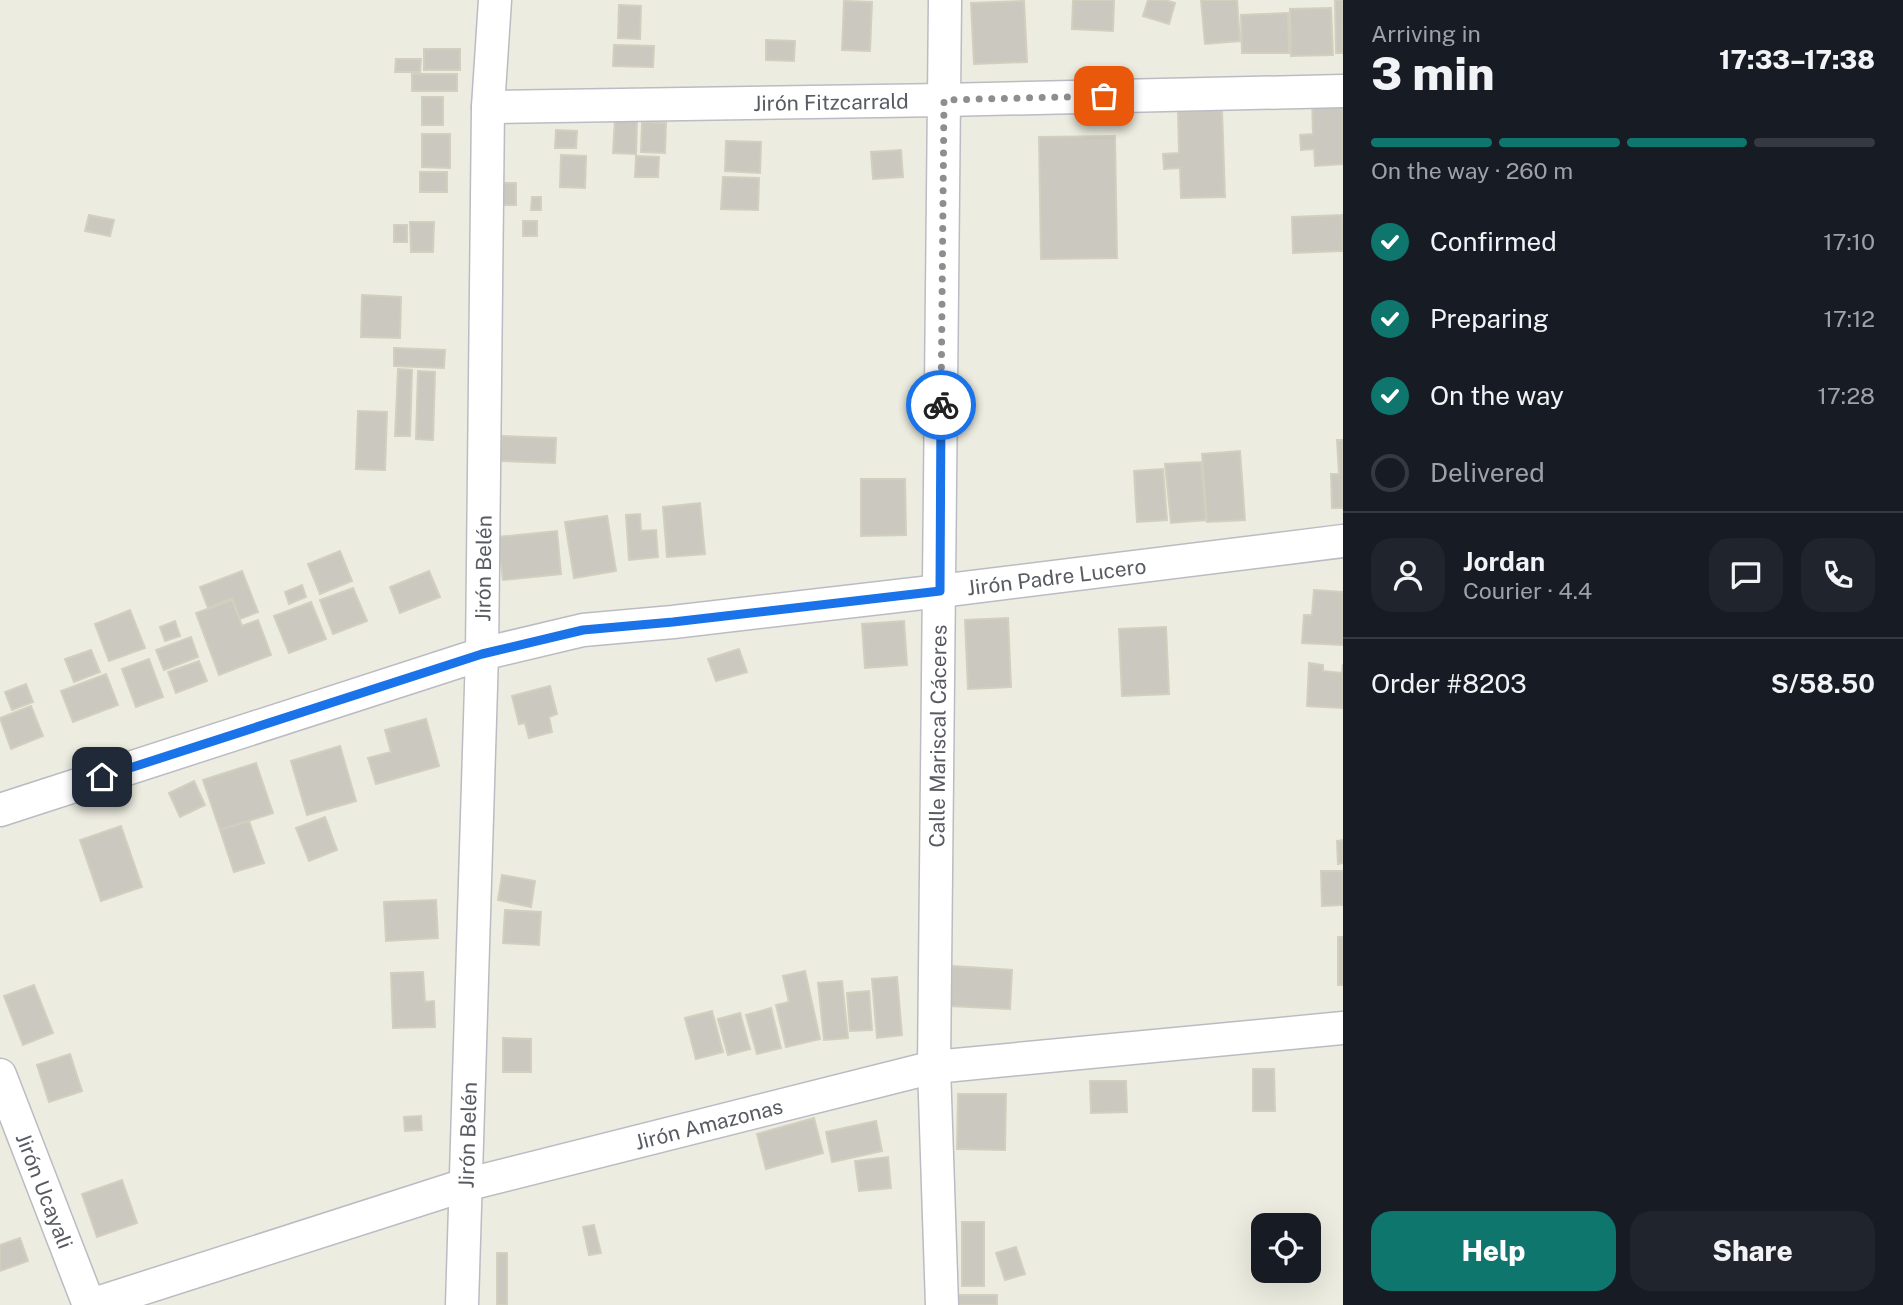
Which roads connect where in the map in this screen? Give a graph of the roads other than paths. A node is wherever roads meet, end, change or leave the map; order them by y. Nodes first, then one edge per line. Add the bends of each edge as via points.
1 (495, 0) edge
2 (945, 0) edge
3 (1343, 90) edge
4 (944, 100) junction
5 (488, 107) junction
6 (1343, 541) edge
7 (940, 591) junction
8 (482, 654) junction
9 (0, 810) edge
10 (1343, 1028) edge
11 (934, 1067) junction
12 (0, 1075) edge
13 (465, 1185) junction
14 (90, 1305) edge
15 (462, 1305) edge
16 (942, 1305) edge

1 - 5 street, Jirón Belén
2 - 4 street, Calle Mariscal Cáceres
3 - 4 street, Jirón Fitzcarrald
4 - 5 street, Jirón Fitzcarrald
4 - 7 street, Calle Mariscal Cáceres
5 - 8 street, Jirón Belén
6 - 7 street, Jirón Padre Lucero
7 - 8 street, Jirón Padre Lucero via 583,630
7 - 11 street, Calle Mariscal Cáceres
8 - 9 street, Jirón Padre Lucero
8 - 13 street, Jirón Belén
10 - 11 street, Jirón Amazonas
11 - 13 street, Jirón Amazonas
11 - 16 street, Calle Mariscal Cáceres
12 - 14 street, Jirón Ucayali
13 - 14 street, Jirón Amazonas
13 - 15 street, Jirón Belén

